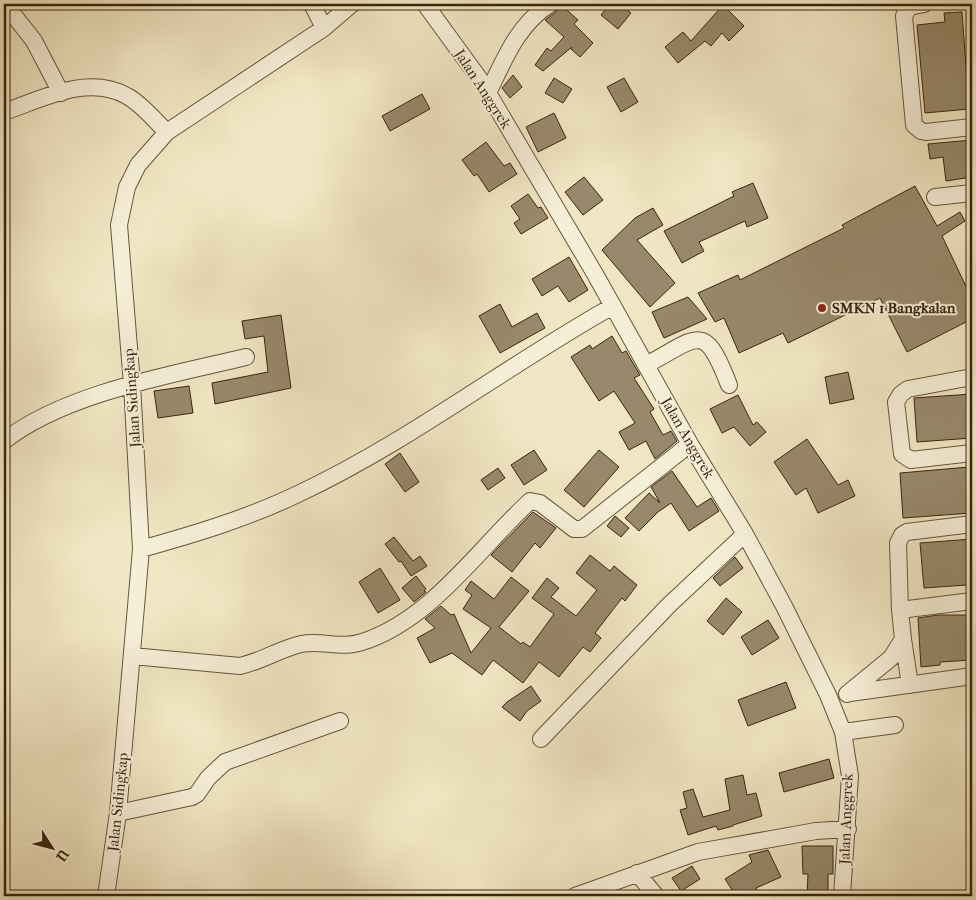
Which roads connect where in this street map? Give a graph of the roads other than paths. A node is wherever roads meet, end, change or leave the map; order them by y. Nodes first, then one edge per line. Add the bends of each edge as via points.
1 (5, 4) edge
2 (312, 4) edge
3 (413, 4) edge
4 (550, 4) edge
5 (924, 4) edge
6 (353, 5) edge
7 (428, 8) edge
8 (324, 28) junction
9 (61, 93) junction
10 (488, 93) junction
11 (4, 112) edge
12 (972, 127) edge
13 (167, 132) junction
14 (972, 193) edge
15 (935, 196) dead end
16 (613, 306) junction
17 (246, 357) dead end
18 (646, 365) junction
19 (972, 377) edge
20 (132, 384) junction
21 (729, 385) dead end
22 (4, 441) edge
23 (690, 444) junction
24 (972, 452) edge
25 (972, 524) edge
26 (745, 534) junction
27 (141, 550) junction
28 (972, 602) edge
29 (900, 610) junction
30 (903, 639) junction
31 (132, 656) junction
32 (972, 676) edge
33 (910, 685) junction
34 (847, 694) junction
35 (828, 695) junction
36 (340, 721) dead end
37 (895, 725) dead end
38 (843, 732) junction
39 (541, 739) dead end
40 (118, 813) junction
41 (848, 829) junction
42 (637, 873) junction
43 (106, 896) edge
44 (576, 896) edge
45 (656, 896) edge
46 (842, 896) edge

1 - 9 street via 34,41
2 - 8 street
3 - 7 street, Jalan Anggrek
4 - 10 street via 536,12 523,27
5 - 12 street via 909,7 904,16 914,124 926,132
6 - 8 street, Jalan Sidingkap
7 - 10 street, Jalan Anggrek
8 - 13 street, Jalan Sidingkap
9 - 11 street
9 - 13 street via 86,87 118,91
10 - 16 street, Jalan Anggrek
13 - 20 street, Jalan Sidingkap via 138,165 121,206 119,225
14 - 15 street
16 - 18 street, Jalan Anggrek
16 - 27 street via 576,326 472,395 306,490 230,523
17 - 20 street
18 - 21 street via 699,339 707,341 717,354
18 - 23 street, Jalan Anggrek
19 - 24 street via 908,390 896,402 902,454 906,459
20 - 22 street via 23,426
20 - 27 street, Jalan Sidingkap
23 - 26 street, Jalan Anggrek
23 - 31 street via 582,529 574,529 540,503 530,501 437,596 361,643 302,644 240,666
25 - 29 street via 902,535 898,543
26 - 35 street, Jalan Anggrek
26 - 39 street via 669,605
27 - 31 street, Jalan Sidingkap
28 - 29 street
29 - 30 street
30 - 33 street
30 - 34 street via 892,658
31 - 40 street, Jalan Sidingkap
32 - 33 street
33 - 34 street
34 - 35 street
35 - 38 street, Jalan Anggrek
36 - 40 street via 225,762 192,797
37 - 38 street
38 - 41 street, Jalan Anggrek via 850,776
40 - 43 street, Jalan Sidingkap
41 - 42 street via 717,847
41 - 46 street, Jalan Anggrek
42 - 44 street
42 - 45 street

